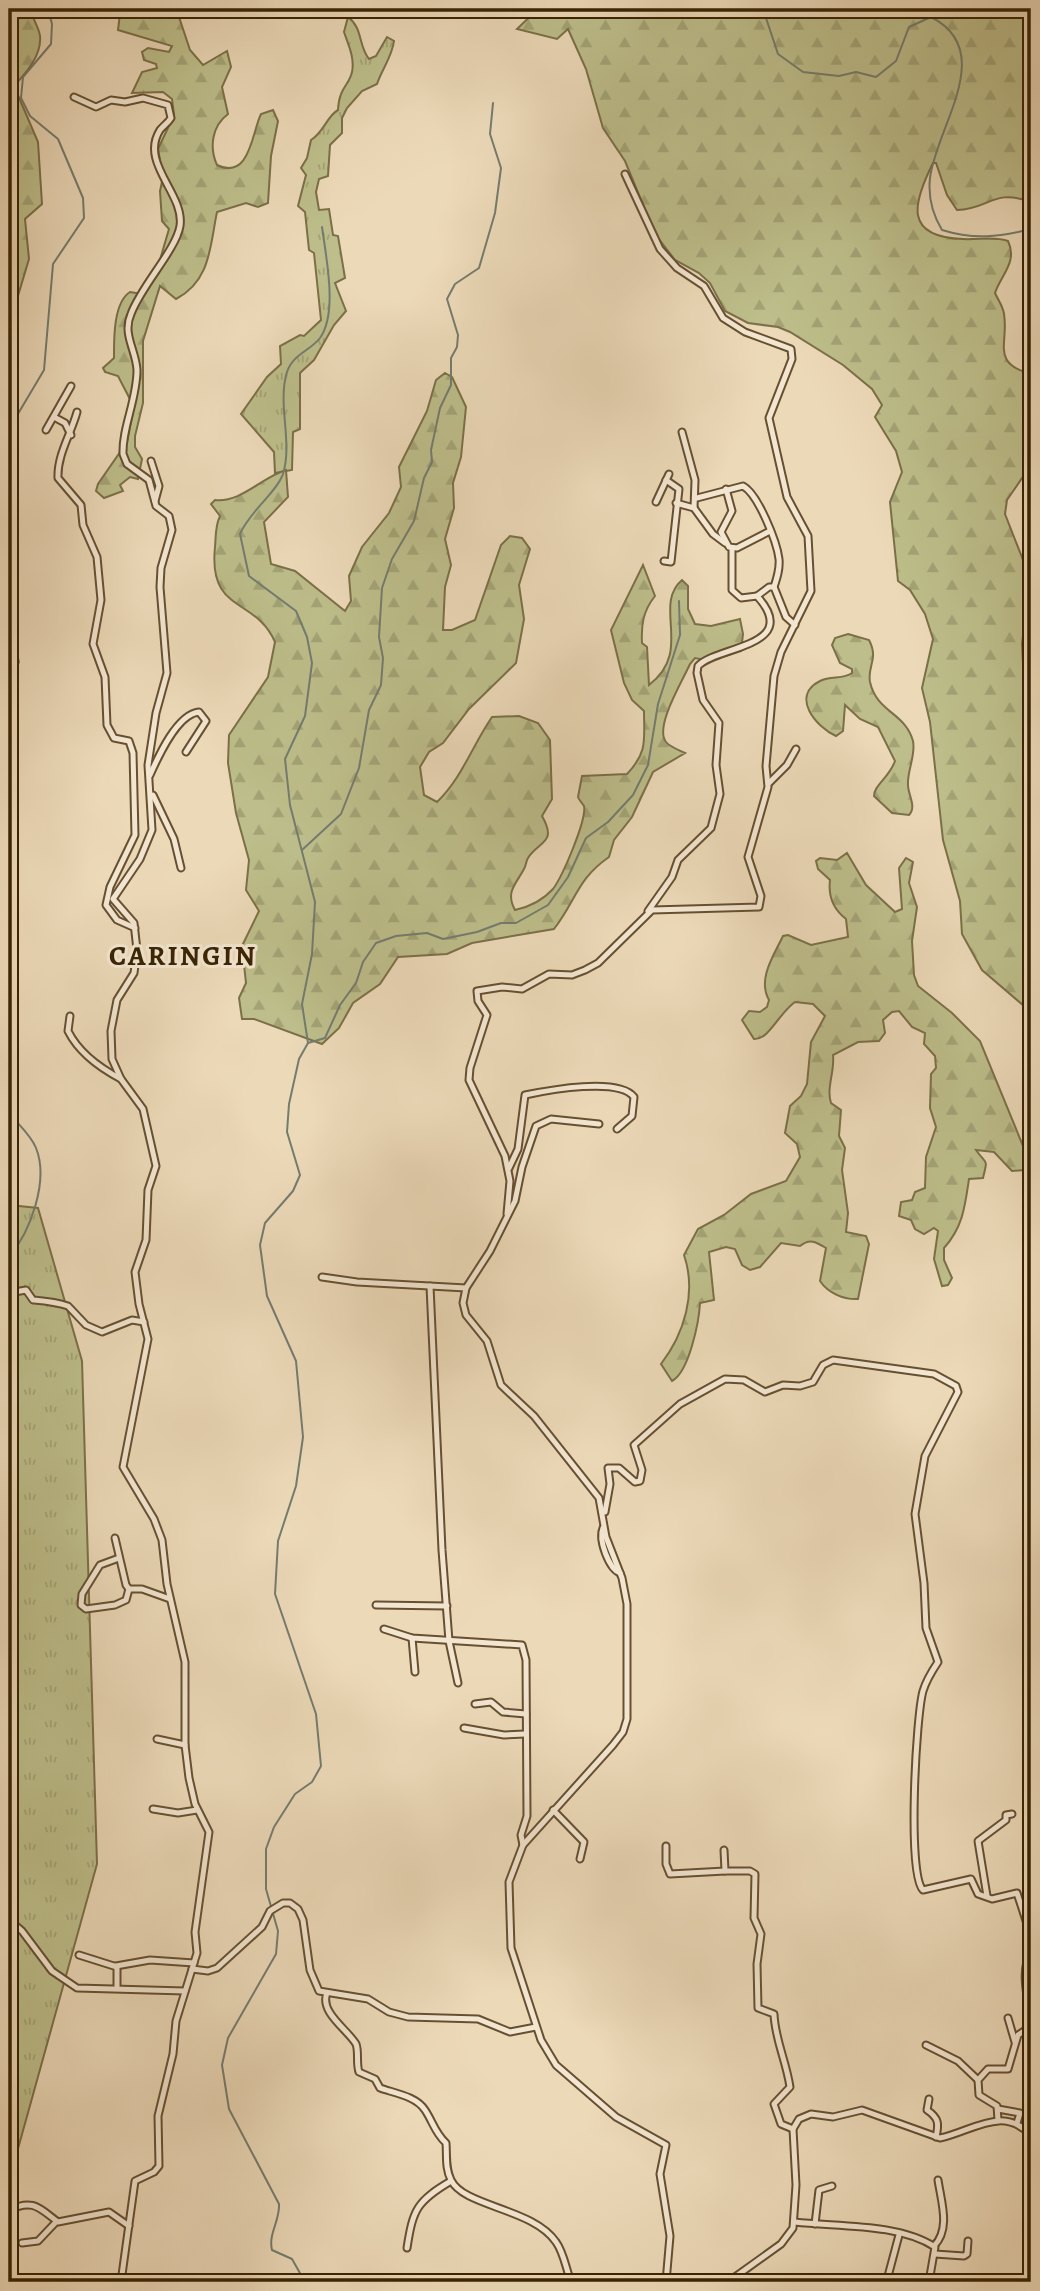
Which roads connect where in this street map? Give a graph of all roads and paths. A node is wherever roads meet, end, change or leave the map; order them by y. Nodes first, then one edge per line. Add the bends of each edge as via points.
1 (74, 97) dead end
2 (625, 174) dead end
3 (71, 386) dead end
4 (77, 412) dead end
5 (54, 417) junction
6 (46, 430) dead end
7 (682, 432) dead end
8 (71, 435) junction
9 (150, 461) dead end
10 (669, 474) dead end
11 (666, 480) junction
12 (726, 489) junction
13 (697, 498) junction
14 (155, 501) junction
15 (656, 502) dead end
16 (676, 503) junction
17 (694, 508) junction
18 (770, 531) junction
19 (725, 543) junction
20 (732, 548) junction
21 (664, 561) dead end
22 (774, 587) junction
23 (757, 596) junction
24 (794, 625) junction
25 (796, 749) dead end
26 (186, 752) dead end
27 (150, 775) junction
28 (769, 783) junction
29 (151, 793) junction
30 (181, 868) dead end
31 (648, 911) junction
32 (135, 928) junction
33 (70, 1016) dead end
34 (121, 1079) junction
35 (599, 1124) dead end
36 (617, 1129) dead end
37 (509, 1169) junction
38 (507, 1214) junction
39 (322, 1277) dead end
40 (430, 1286) junction
41 (466, 1288) junction
42 (9, 1293) edge
43 (144, 1322) junction
44 (602, 1518) junction
45 (115, 1538) dead end
46 (119, 1558) junction
47 (129, 1588) junction
48 (170, 1599) junction
49 (376, 1605) dead end
50 (447, 1606) junction
51 (384, 1629) dead end
52 (412, 1638) junction
53 (449, 1641) junction
54 (415, 1672) dead end
55 (458, 1683) dead end
56 (475, 1704) dead end
57 (526, 1714) junction
58 (464, 1728) dead end
59 (525, 1734) junction
60 (158, 1739) dead end
61 (185, 1745) junction
62 (153, 1809) dead end
63 (197, 1810) junction
64 (553, 1811) junction
65 (1012, 1814) dead end
66 (523, 1845) junction
67 (666, 1846) dead end
68 (724, 1850) dead end
69 (580, 1859) dead end
70 (725, 1871) junction
71 (987, 1896) junction
72 (9, 1920) edge
73 (1031, 1936) edge
74 (1031, 1952) edge
75 (79, 1955) dead end
76 (116, 1966) junction
77 (193, 1966) junction
78 (117, 1988) junction
79 (185, 1991) junction
80 (327, 1993) junction
81 (1008, 2018) dead end
82 (536, 2027) junction
83 (1015, 2043) junction
84 (926, 2045) dead end
85 (978, 2080) junction
86 (929, 2099) dead end
87 (998, 2109) junction
88 (998, 2120) junction
89 (1017, 2123) junction
90 (793, 2129) junction
91 (1031, 2135) edge
92 (936, 2137) junction
93 (939, 2180) dead end
94 (451, 2181) junction
95 (832, 2186) dead end
96 (9, 2210) edge
97 (56, 2222) junction
98 (795, 2222) junction
99 (815, 2224) junction
100 (129, 2226) junction
101 (899, 2235) junction
102 (968, 2241) dead end
103 (22, 2243) dead end
104 (934, 2246) junction
105 (407, 2248) dead end
106 (935, 2254) junction
107 (887, 2280) dead end
108 (932, 2281) edge
109 (121, 2282) edge
110 (571, 2282) edge
111 (666, 2282) edge
112 (728, 2282) edge

1 - 14 street via 96,107 111,100 159,100 168,104 171,114 159,134 156,154 181,224 175,241 143,288 127,327 137,381 123,454 127,464 149,480
2 - 24 street via 660,249 677,268 704,286 723,318 745,332 791,349 792,359 769,418 787,497 806,530 810,551 811,591
3 - 5 street
4 - 8 street
5 - 6 street
5 - 8 street via 65,423
7 - 13 street
8 - 32 street via 61,453 58,478 81,505 83,525 97,557 101,600 93,644 106,677 107,725 114,738 129,741 133,753 135,835 106,905 117,920
9 - 14 street via 159,486
10 - 11 street
11 - 15 street
11 - 16 street via 679,489
12 - 13 street
12 - 18 street via 746,487
12 - 19 street via 732,511 721,532
13 - 17 street
14 - 27 street via 169,516 172,530 160,577 167,673 149,753
16 - 17 street
16 - 21 street via 672,559
17 - 19 street
18 - 20 street
18 - 22 street via 779,556
19 - 20 street
20 - 23 street via 732,590 741,598
22 - 23 street
22 - 24 street
23 - 31 street via 768,614 759,640 703,661 697,673 703,700 719,723 716,765 720,794 711,828 678,860
24 - 28 street via 774,676 766,766
25 - 28 street via 788,765
26 - 27 street via 206,721 199,712 169,735
27 - 29 street
28 - 31 street via 748,857 761,896 759,907
29 - 30 street via 174,839
29 - 32 street via 152,830 146,848 113,899
31 - 37 street via 591,967 572,975 549,974 522,989 477,991 487,1015 469,1080 494,1127
32 - 34 street via 134,972 117,1000 111,1031 112,1059
33 - 34 street via 68,1031 82,1050
34 - 43 street via 142,1106 155,1160 148,1190 146,1240 135,1272
35 - 38 street via 551,1119 538,1124 522,1167 516,1201
36 - 37 street via 632,1116 634,1097 622,1087 567,1088 526,1095 518,1149
37 - 38 street
38 - 41 street
39 - 40 street
40 - 41 street
40 - 50 street
41 - 44 street via 464,1311 487,1341 501,1385 534,1416 595,1489
42 - 43 street via 26,1290 33,1300 68,1306 86,1325 102,1332 132,1320
43 - 48 street via 148,1339 123,1467 159,1529
44 - 64 street via 620,1573 628,1619 626,1727
44 - 71 street via 610,1484 608,1468 619,1468 640,1481 642,1470 634,1446 680,1404 725,1379 744,1380 765,1392 783,1385 800,1386 813,1382 823,1365 833,1360 934,1374 956,1386 958,1392 925,1456 915,1514 928,1642 938,1662 924,1688 920,1708 915,1865 923,1890 971,1879 978,1894
45 - 46 street
46 - 47 street
46 - 47 street via 100,1565 82,1594 81,1605 86,1609 115,1605 126,1600
47 - 48 street
48 - 61 street via 186,1662
49 - 50 street
50 - 53 street
51 - 52 street
52 - 53 street
52 - 54 street
53 - 55 street
53 - 57 street via 522,1645
56 - 57 street via 491,1702 502,1712
57 - 59 street
58 - 59 street
59 - 66 street
60 - 61 street
61 - 63 street
62 - 63 street
63 - 77 street via 209,1832
64 - 66 street
64 - 69 street via 584,1843
65 - 71 street via 978,1841
66 - 82 street via 509,1882 509,1930 514,1962
67 - 70 street via 670,1874
68 - 70 street
70 - 90 street via 755,1874 754,1918 761,1934 758,2008 774,2014 775,2039 790,2087 774,2104 781,2124
71 - 73 street via 995,1899 1017,1893
72 - 78 street via 52,1972 71,1986
74 - 83 street via 1026,1988 1030,2027
75 - 76 street
76 - 77 street via 150,1960
76 - 78 street
77 - 79 street
77 - 80 street via 208,1971 217,1968 262,1927 272,1910 287,1903 298,1909 310,1970 319,1991
78 - 79 street
79 - 100 street via 158,2116 159,2166 135,2181
80 - 82 street via 368,1999 408,2017 478,2019 507,2032
80 - 94 street via 330,2013 355,2043 359,2072 425,2110 446,2143
81 - 83 street
82 - 111 street via 552,2060 570,2080 617,2117 666,2145 660,2174 670,2236
83 - 85 street via 1008,2068 988,2068
84 - 85 street via 958,2061
85 - 87 street via 979,2095
86 - 92 street via 928,2110 939,2125
87 - 88 street
87 - 89 street via 1020,2113
88 - 89 street
88 - 92 street
89 - 91 street
90 - 92 street via 808,2115 833,2117 862,2110
90 - 98 street
93 - 104 street via 944,2225
94 - 105 street via 417,2206
94 - 110 street via 463,2194 525,2217 548,2232 560,2247
95 - 99 street via 819,2190
96 - 97 street via 29,2204 46,2210
97 - 100 street via 109,2212
97 - 103 street via 35,2242
98 - 99 street
98 - 112 street via 781,2244
99 - 101 street via 879,2228
100 - 109 street
101 - 104 street
101 - 107 street
102 - 106 street via 964,2256
104 - 106 street
106 - 108 street

